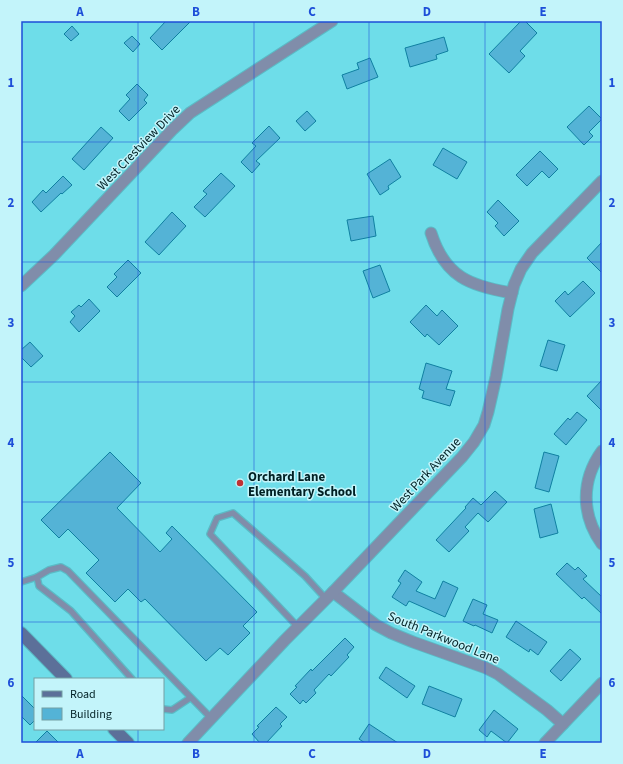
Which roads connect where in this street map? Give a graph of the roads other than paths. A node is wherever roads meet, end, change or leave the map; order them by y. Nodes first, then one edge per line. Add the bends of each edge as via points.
1 (332, 21) edge
2 (602, 181) edge
3 (432, 233) dead end
4 (21, 286) edge
5 (512, 293) junction
6 (602, 451) edge
7 (602, 544) edge
8 (37, 577) junction
9 (21, 582) edge
10 (330, 595) junction
11 (298, 627) junction
12 (21, 633) edge
13 (65, 678) edge
14 (131, 678) edge
15 (602, 683) edge
16 (188, 699) junction
17 (164, 709) edge
18 (211, 718) junction
19 (563, 724) junction
20 (115, 730) edge
21 (128, 743) edge
22 (188, 743) edge
23 (545, 743) edge

1 - 4 street, West Crestview Drive via 190,113
2 - 5 street, West Park Avenue via 532,253 521,269
3 - 5 street via 441,257 459,276 476,285
5 - 10 street, West Park Avenue via 488,412 478,437
6 - 7 street via 589,474 586,498 590,521
8 - 9 lane
8 - 14 lane via 39,586 71,611
8 - 16 lane via 61,567 68,571
10 - 11 street, West Park Avenue
10 - 11 lane via 233,513 217,518 210,534
10 - 19 street, South Parkwood Lane via 391,633 498,674
11 - 18 street, West Park Avenue
12 - 13 street
15 - 19 street
16 - 17 lane via 172,710
16 - 18 lane
18 - 22 street, West Park Avenue
19 - 23 street
20 - 21 street

